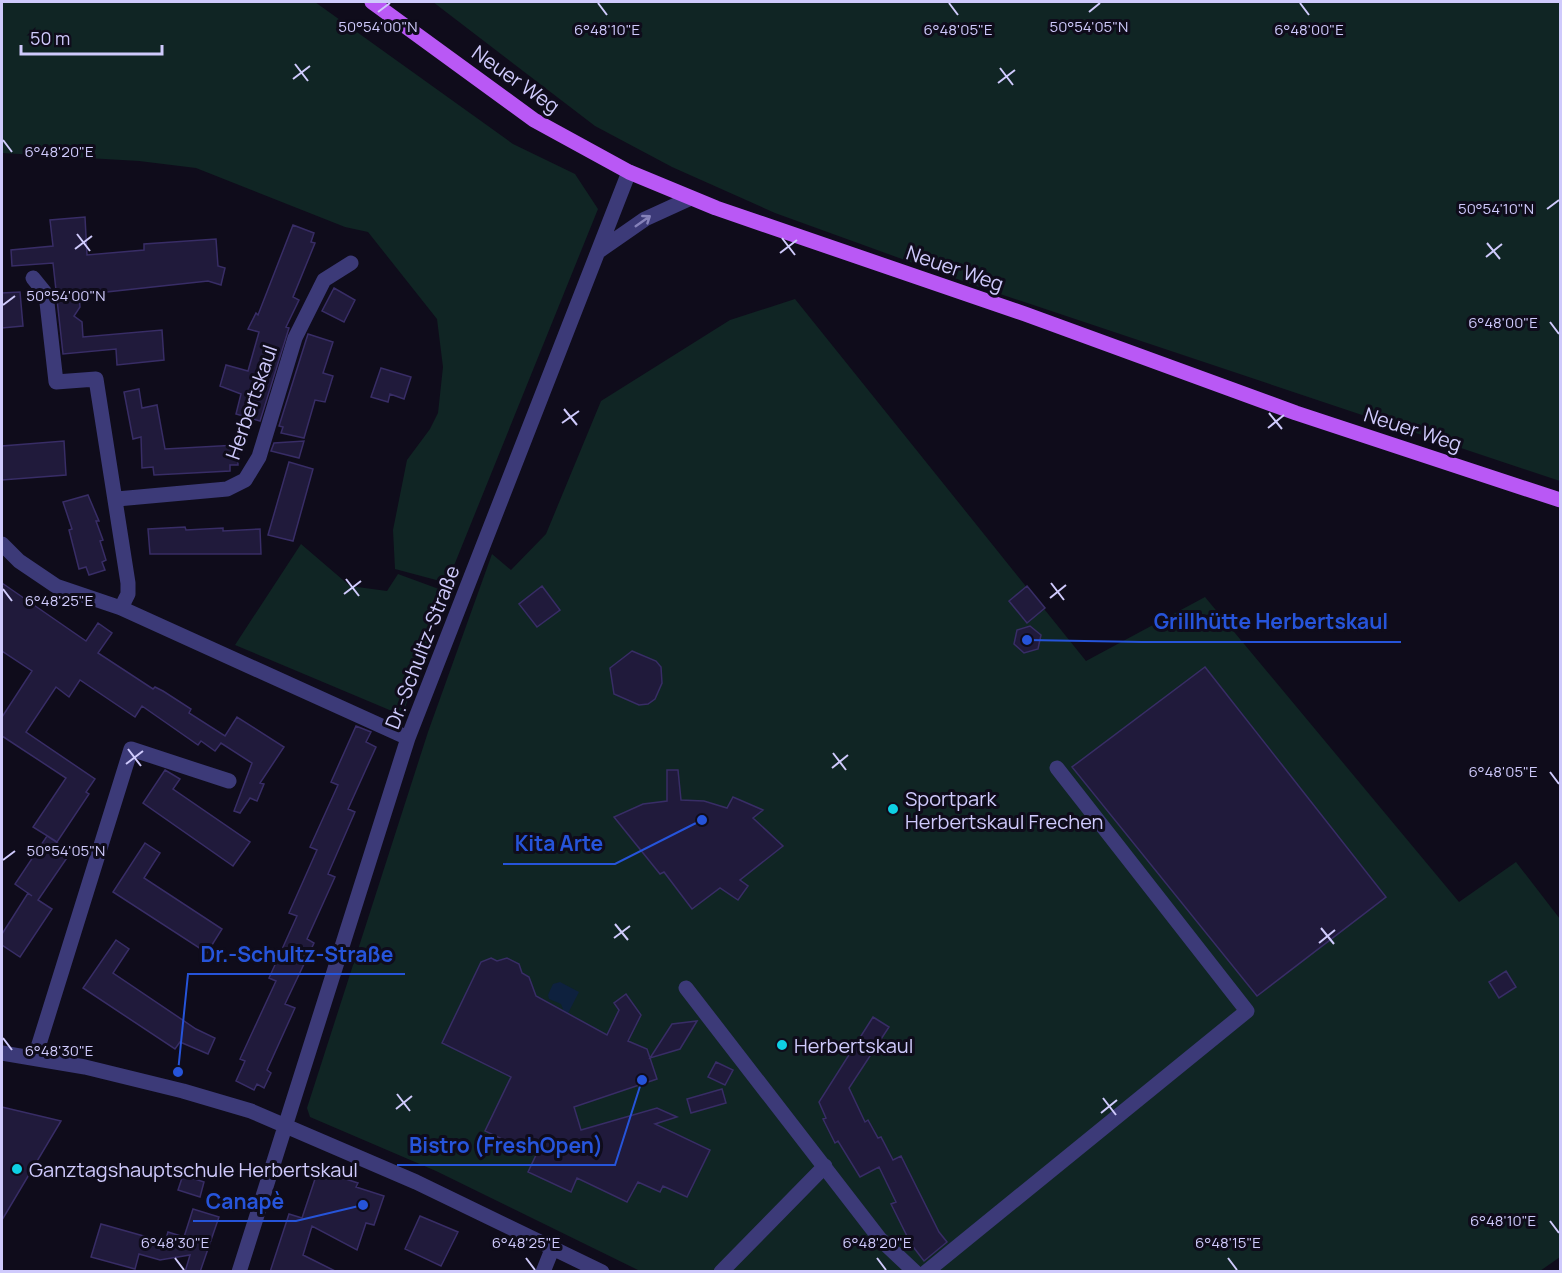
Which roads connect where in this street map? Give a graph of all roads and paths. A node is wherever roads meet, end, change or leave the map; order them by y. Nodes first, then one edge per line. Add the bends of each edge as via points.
1 (372, 2) edge
2 (629, 172) junction
3 (691, 198) junction
4 (600, 251) junction
5 (351, 263) dead end
6 (33, 278) dead end
7 (117, 499) junction
8 (1560, 500) edge
9 (2, 544) edge
10 (121, 608) junction
11 (408, 738) junction
12 (1057, 768) dead end
13 (229, 781) dead end
14 (686, 988) dead end
15 (2, 1053) edge
16 (35, 1057) junction
17 (284, 1126) junction
18 (825, 1166) junction
19 (553, 1247) junction
20 (239, 1272) edge
21 (543, 1272) edge
22 (602, 1272) edge
23 (721, 1272) edge
24 (915, 1272) edge
25 (926, 1272) edge

1 - 2 main road, Neuer Weg via 534,120
2 - 3 main road, Neuer Weg
2 - 4 street, Dr.-Schultz-Straße
4 -> 3 street via 645,219
3 - 8 main road, Neuer Weg via 1296,413
4 - 11 street, Dr.-Schultz-Straße
5 - 7 street, Herbertskaul via 324,280 295,338 259,457 245,480 227,489
6 - 7 street via 46,294 56,382 96,379
7 - 10 street via 129,583
9 - 10 street via 56,586
10 - 11 street
11 - 17 street, Dr.-Schultz-Straße
12 - 25 street via 1247,1011
13 - 16 street via 131,749
14 - 18 street
15 - 16 street
16 - 17 street via 183,1091
17 - 19 street via 377,1164
17 - 20 street, Dr.-Schultz-Straße
18 - 23 street
18 - 24 street via 880,1239
19 - 21 street
19 - 22 street

